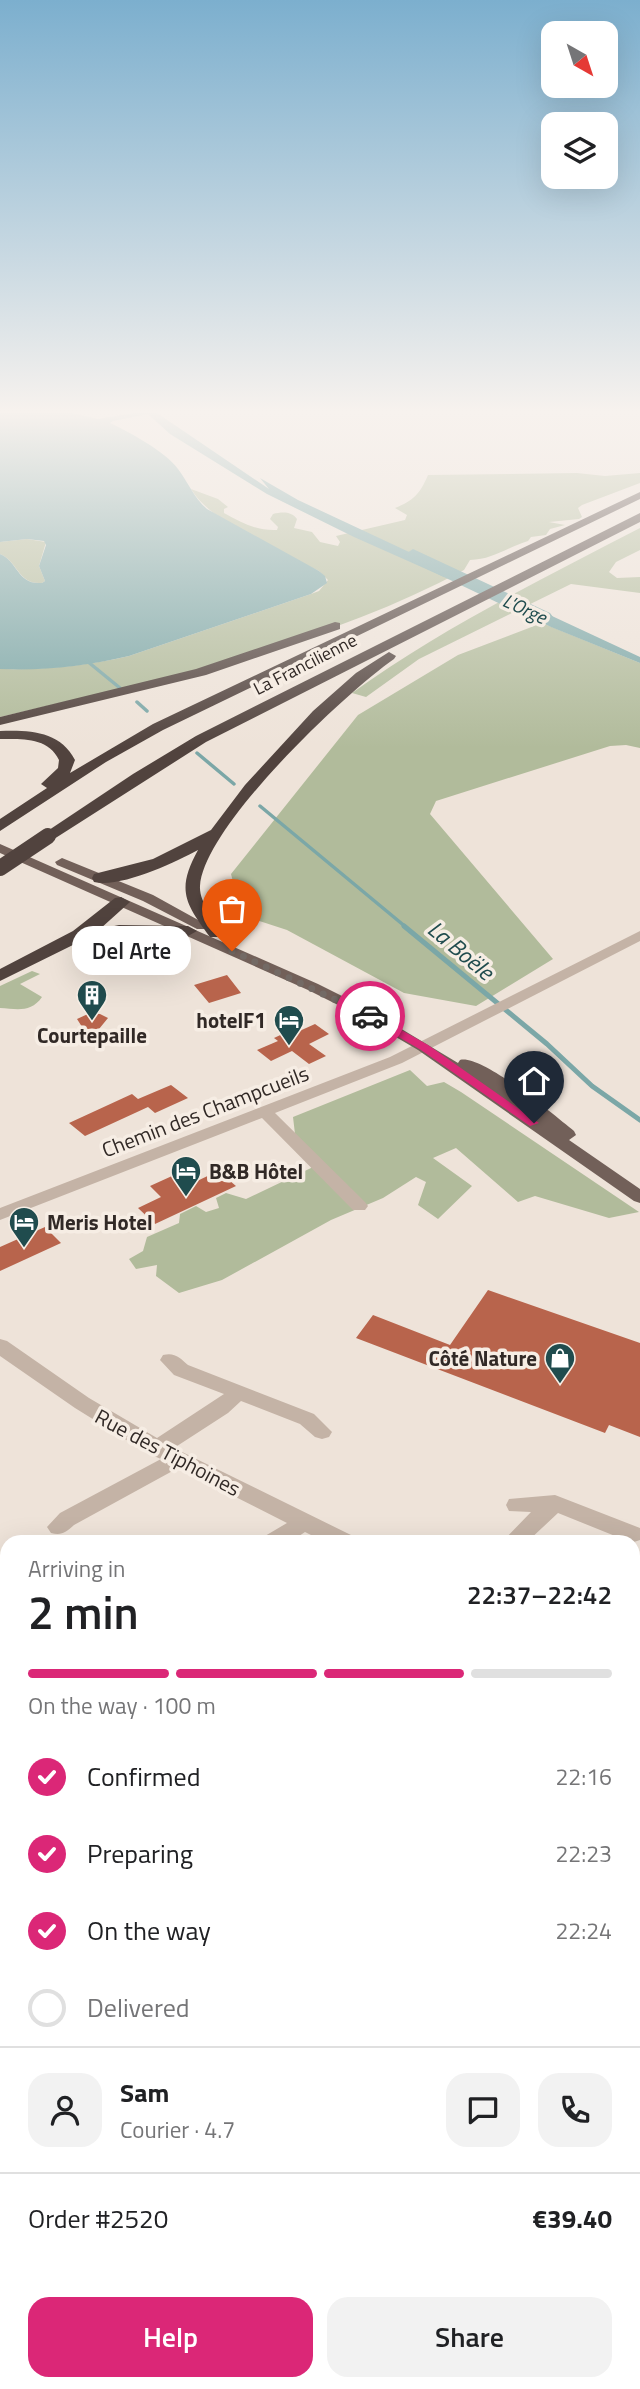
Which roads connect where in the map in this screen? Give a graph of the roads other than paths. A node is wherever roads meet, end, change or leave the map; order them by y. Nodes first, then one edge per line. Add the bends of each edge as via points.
1 (578, 524) edge
2 (626, 524) edge
3 (449, 585) junction
4 (477, 603) junction
5 (0, 720) edge
6 (0, 736) edge
7 (24, 810) junction
8 (4, 824) edge
9 (214, 834) junction
10 (0, 838) edge
11 (0, 848) edge
12 (0, 868) edge
13 (100, 878) junction
14 (72, 879) junction
15 (121, 894) junction
16 (187, 931) junction
17 (216, 933) junction
18 (640, 935) edge
19 (64, 944) junction
20 (0, 976) edge
21 (429, 1045) junction
22 (265, 1112) junction
23 (640, 1185) edge
24 (640, 1197) edge
25 (359, 1206) dead end
26 (0, 1214) edge
27 (0, 1346) edge
28 (170, 1360) dead end
29 (238, 1393) junction
30 (322, 1432) dead end
31 (156, 1449) junction
32 (178, 1460) junction
33 (555, 1503) junction
34 (516, 1505) dead end
35 (305, 1522) junction
36 (58, 1527) dead end
37 (633, 1534) dead end
38 (284, 1535) edge
39 (331, 1535) edge
40 (521, 1535) edge

1 - 3 highway, La Francilienne
2 - 4 highway via 553,563 547,571
3 - 5 highway via 239,661
3 - 7 highway, La Francilienne via 158,727
4 - 9 highway via 360,676 307,726
4 - 12 highway, La Francilienne, bridge via 201,739
6 - 7 highway via 48,740 59,745 68,760 65,769 28,800
7 - 8 highway, La Francilienne
9 - 13 highway via 167,861
9 - 17 highway via 192,887 200,910
10 - 13 main road
11 - 14 main road
13 - 14 main road
13 - 15 main road
14 - 15 main road
15 - 16 main road
15 - 17 main road
15 - 19 highway via 108,915
16 - 19 highway via 119,930
16 - 21 main road
17 - 21 main road via 326,981
18 - 21 street, Chemin des Champcueils
19 - 20 highway
21 - 22 street, Chemin des Champcueils
21 - 23 main road via 517,1094
21 - 24 main road
22 - 25 street
22 - 26 street, Chemin des Champcueils
27 - 31 street, Rue des Tiphoines via 66,1395
28 - 29 street via 181,1370
29 - 30 street via 307,1419
29 - 31 street
31 - 32 street, Rue des Tiphoines
32 - 35 street, Rue des Tiphoines
32 - 36 street
33 - 34 street
33 - 37 street
33 - 40 street
35 - 38 street
35 - 39 street, Rue des Tiphoines

